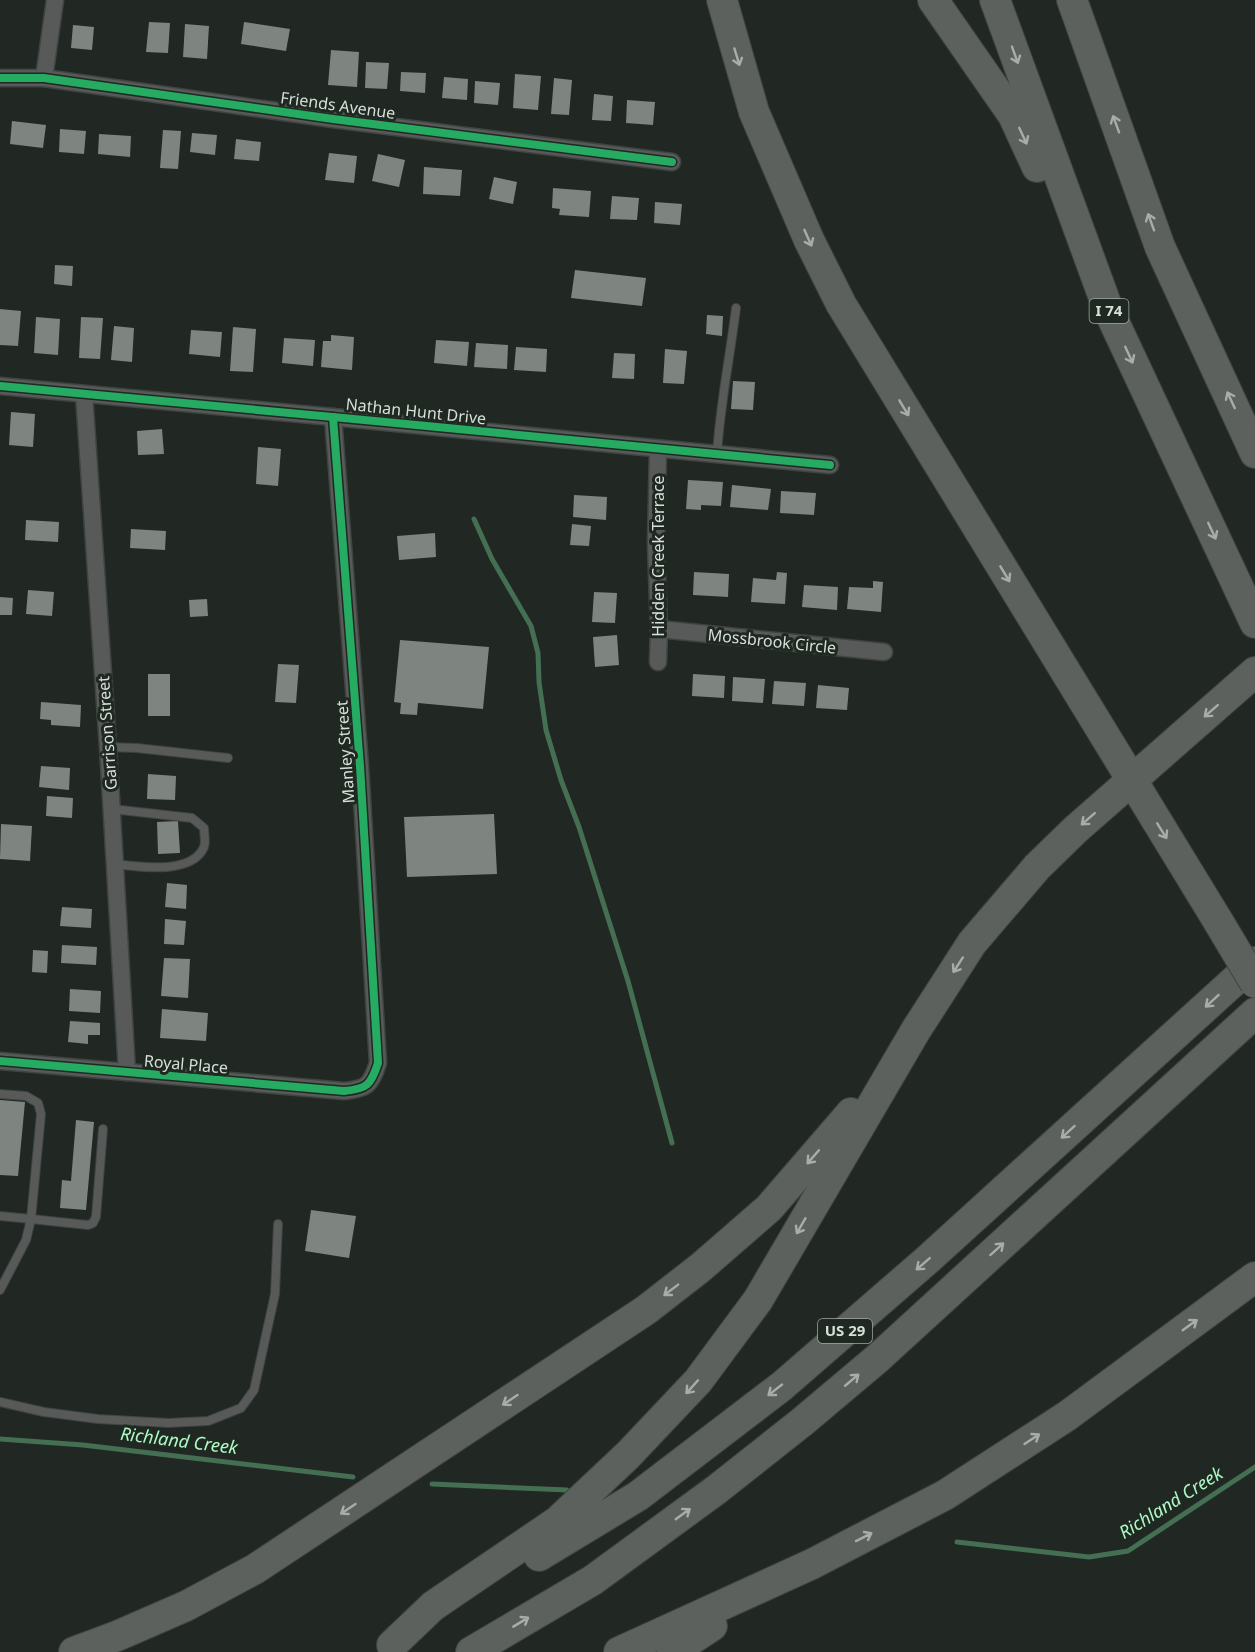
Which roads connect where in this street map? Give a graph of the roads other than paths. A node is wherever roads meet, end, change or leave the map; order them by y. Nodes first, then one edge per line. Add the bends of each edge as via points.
1 (55, 0) edge
2 (722, 0) edge
3 (933, 0) edge
4 (995, 0) edge
5 (1072, 0) edge
6 (1081, 0) edge
7 (1088, 46) junction
8 (0, 78) edge
9 (44, 78) junction
10 (672, 162) dead end
11 (736, 308) dead end
12 (1108, 309) junction
13 (0, 386) edge
14 (84, 394) junction
15 (333, 417) junction
16 (658, 449) junction
17 (1255, 453) edge
18 (717, 454) junction
19 (830, 465) dead end
20 (1252, 617) edge
21 (659, 629) junction
22 (884, 652) dead end
23 (658, 662) dead end
24 (1255, 672) edge
25 (108, 747) junction
26 (228, 758) dead end
27 (1132, 781) junction
28 (112, 809) junction
29 (115, 864) junction
30 (1255, 962) edge
31 (1255, 983) edge
32 (1255, 1013) edge
33 (916, 1030) junction
34 (0, 1061) edge
35 (127, 1072) junction
36 (368, 1083) joint
37 (0, 1094) edge
38 (103, 1129) dead end
39 (0, 1216) edge
40 (31, 1219) junction
41 (278, 1224) dead end
42 (1255, 1277) edge
43 (0, 1290) edge
44 (0, 1402) edge
45 (812, 1564) junction
46 (386, 1649) edge
47 (74, 1652) edge
48 (471, 1652) edge
49 (619, 1652) edge
50 (672, 1652) edge

1 - 9 street
2 -> 27 highway via 754,112 841,304
3 -> 12 highway via 1013,115
4 -> 12 highway, I 74
5 - 7 highway
6 - 7 highway
17 -> 7 highway via 1160,247
8 - 9 street, Friends Avenue
9 - 10 street, Friends Avenue
11 - 18 lane
12 -> 20 highway, I 74
13 - 14 street, Nathan Hunt Drive
14 - 15 street, Nathan Hunt Drive
14 - 25 street, Garrison Street
15 - 16 street, Nathan Hunt Drive
15 - 36 street, Manley Street via 378,1063
16 - 18 street, Nathan Hunt Drive
16 - 21 street, Hidden Creek Terrace
18 - 19 street, Nathan Hunt Drive
21 - 22 street, Mossbrook Circle
21 - 23 street, Hidden Creek Terrace
24 -> 27 highway
25 - 26 lane
25 - 28 street, Garrison Street
27 -> 31 highway, bridge
27 -> 33 highway via 1037,867 972,943
28 - 29 street, Garrison Street
28 - 29 lane via 192,818 204,828 205,846 194,861 171,866
29 - 35 street, Garrison Street
30 -> 46 highway, US 29 via 926,1261 782,1386 638,1496
48 -> 32 highway, US 29 via 593,1580 802,1422 878,1359
33 -> 46 highway via 758,1300 698,1381 558,1521 433,1606
33 -> 47 highway via 839,1128 769,1208 646,1310 255,1569 186,1606
34 - 35 street, Royal Place
35 - 36 street, Royal Place via 344,1091 362,1089
37 - 40 lane via 32,1098 41,1114
38 - 40 lane via 93,1223
39 - 40 lane
40 - 43 lane via 26,1240
41 - 44 lane via 275,1294 254,1390 241,1408 208,1421 168,1423 98,1419
45 -> 42 highway via 954,1489 1067,1416
45 - 49 highway
45 - 50 highway

